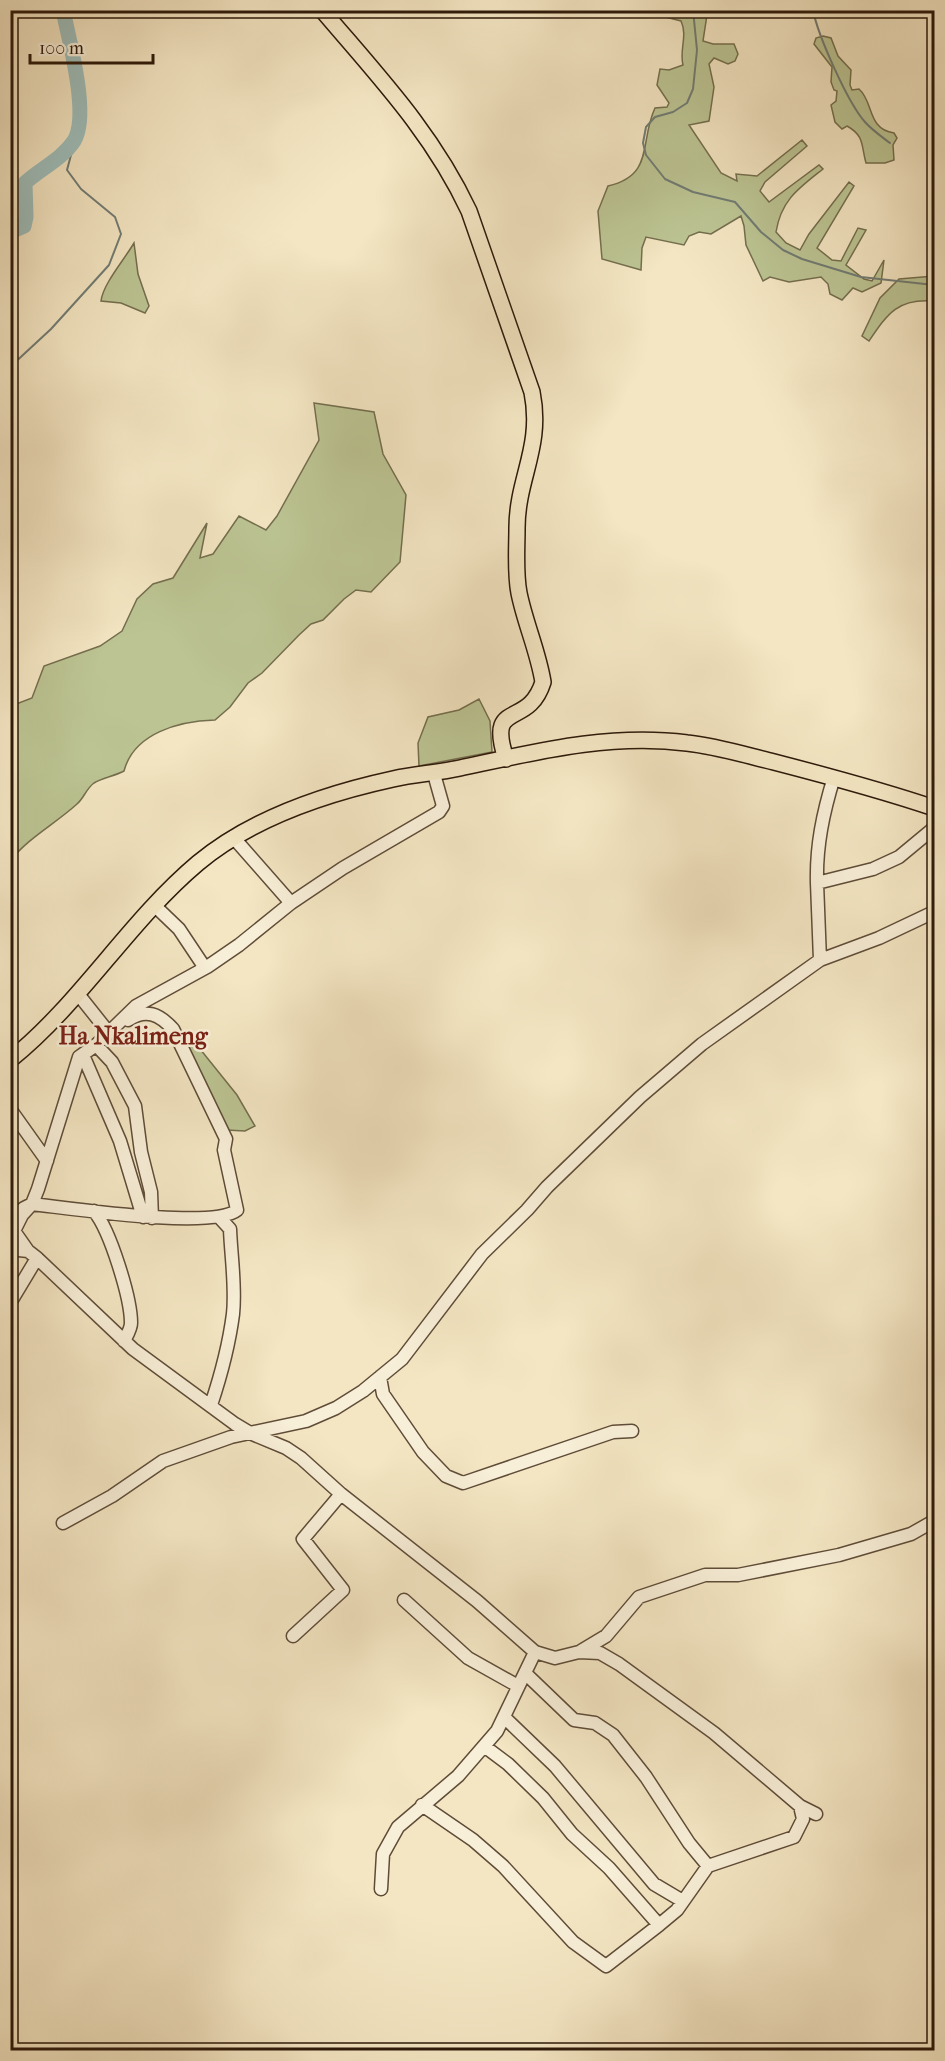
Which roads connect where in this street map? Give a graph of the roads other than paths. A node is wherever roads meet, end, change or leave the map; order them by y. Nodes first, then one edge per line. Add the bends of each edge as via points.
1 (322, 10) edge
2 (506, 759) junction
3 (434, 774) junction
4 (834, 777) junction
5 (934, 808) edge
6 (934, 828) edge
7 (233, 837) junction
8 (817, 883) junction
9 (291, 903) junction
10 (155, 906) junction
11 (934, 912) edge
12 (820, 960) junction
13 (205, 968) junction
14 (78, 993) junction
15 (110, 1031) junction
16 (96, 1045) junction
17 (83, 1054) junction
18 (10, 1060) edge
19 (10, 1109) edge
20 (47, 1161) junction
21 (32, 1204) junction
22 (94, 1210) junction
23 (219, 1217) junction
24 (148, 1218) junction
25 (10, 1220) edge
26 (10, 1248) edge
27 (33, 1255) junction
28 (10, 1303) edge
29 (124, 1341) junction
30 (380, 1377) junction
31 (211, 1405) junction
32 (632, 1431) dead end
33 (250, 1433) junction
34 (341, 1494) junction
35 (934, 1521) edge
36 (63, 1523) dead end
37 (404, 1600) dead end
38 (293, 1636) dead end
39 (535, 1652) junction
40 (579, 1652) junction
41 (525, 1673) junction
42 (518, 1686) junction
43 (504, 1717) junction
44 (484, 1746) junction
45 (422, 1805) junction
46 (800, 1806) junction
47 (816, 1814) dead end
48 (708, 1866) junction
49 (381, 1889) dead end
50 (681, 1900) junction
51 (659, 1925) junction

1 - 2 main road via 418,123 455,183 469,211 532,392 535,431 519,503 519,592 543,682 531,706 507,716 502,723 500,739
2 - 3 main road
2 - 4 main road via 576,744 620,739 658,741 736,752
3 - 7 main road via 393,779 289,809
3 - 9 street via 443,806 439,812
4 - 5 main road
4 - 8 street via 816,855
6 - 8 street via 899,857 873,869
7 - 9 street
7 - 10 main road via 197,864
8 - 12 street
9 - 13 street
10 - 13 street via 179,929
10 - 14 main road
11 - 12 street
12 - 30 street via 702,1044 570,1163 482,1254 434,1314 419,1340
13 - 15 street via 136,1005
14 - 15 street
14 - 18 main road
15 - 16 street
15 - 23 street via 142,1012 164,1019 173,1029 226,1139 225,1158 237,1210
16 - 17 street
16 - 24 street via 112,1062 135,1106 151,1192
17 - 20 street via 74,1069
17 - 24 street
19 - 20 street
20 - 21 street
21 - 22 street
21 - 25 street
21 - 27 street via 14,1231
22 - 24 street
22 - 29 street via 105,1229 126,1289 132,1326
23 - 24 street
23 - 31 street via 230,1229 233,1311 224,1369
26 - 27 street
27 - 28 street
27 - 29 street
29 - 31 street
30 - 32 street via 383,1394 423,1452 447,1476 463,1483 613,1432
30 - 33 street via 336,1408 306,1421
31 - 33 street
33 - 34 street via 286,1448
33 - 36 street via 163,1461
34 - 38 street via 303,1539 343,1590
34 - 39 street
35 - 40 street via 911,1534 839,1555 738,1575 705,1575 639,1597 606,1636
37 - 42 street via 468,1658
39 - 40 street via 555,1658
39 - 41 street
40 - 46 street via 600,1653 619,1664 714,1733
41 - 42 street
41 - 48 street via 574,1720 595,1723 613,1735
42 - 43 street
43 - 44 street
43 - 50 street via 555,1766 654,1884
44 - 45 street via 458,1776
44 - 51 street via 543,1798
45 - 49 street via 398,1827 383,1854
45 - 51 street via 503,1866 573,1942 606,1966
46 - 47 street
46 - 48 street via 803,1820 794,1837
48 - 50 street
50 - 51 street

